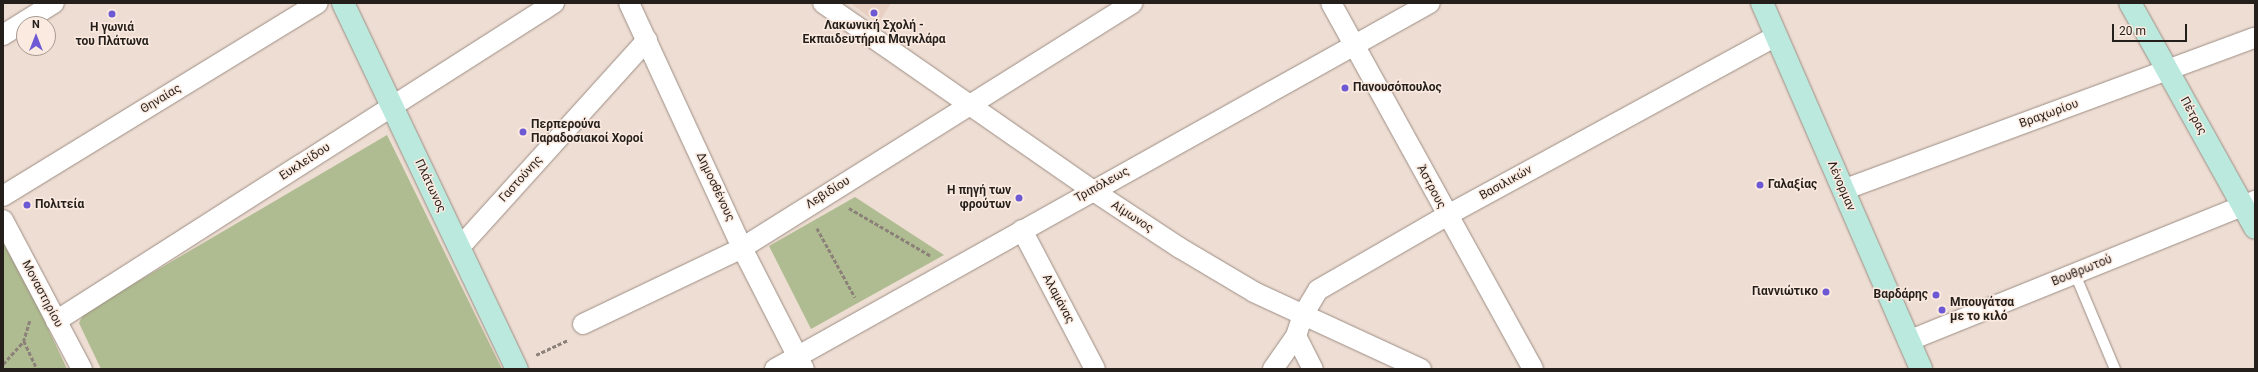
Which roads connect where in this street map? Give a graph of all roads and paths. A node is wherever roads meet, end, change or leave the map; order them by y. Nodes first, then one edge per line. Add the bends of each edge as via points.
1 (54, 3) edge
2 (318, 3) edge
3 (342, 3) edge
4 (554, 3) edge
5 (628, 3) edge
6 (823, 3) edge
7 (1331, 3) edge
8 (1430, 3) edge
9 (1762, 3) edge
10 (2130, 3) edge
11 (1123, 5) edge
12 (3, 35) edge
13 (1776, 36) junction
14 (2255, 38) edge
15 (647, 40) junction
16 (1354, 45) junction
17 (2168, 70) junction
18 (969, 103) junction
19 (393, 106) junction
20 (1092, 190) junction
21 (1843, 190) junction
22 (826, 194) junction
23 (3, 196) edge
24 (2249, 204) edge
25 (805, 207) junction
26 (1446, 216) junction
27 (3, 220) edge
28 (2255, 228) edge
29 (1022, 230) junction
30 (460, 247) junction
31 (742, 248) junction
32 (952, 269) junction
33 (2075, 274) junction
34 (53, 314) junction
35 (1303, 316) junction
36 (866, 317) junction
37 (583, 324) joint
38 (1296, 336) junction
39 (1908, 341) junction
40 (24, 342) junction
41 (801, 363) edge
42 (3, 364) edge
43 (516, 367) edge
44 (37, 369) edge
45 (82, 369) edge
46 (775, 369) edge
47 (1095, 369) edge
48 (1273, 369) edge
49 (1314, 369) edge
50 (1421, 369) edge
51 (1533, 369) edge
52 (1920, 369) edge
53 (2115, 369) edge

1 - 12 street
2 - 23 street, Θηναίας
3 - 19 main road, Πλάτωνος
4 - 19 street, Ευκλείδου
5 - 15 street, Δημοσθένους
6 - 18 street, Αίμωνος
7 - 16 street, Άστρους
8 - 16 street, Τριπόλεως
9 - 13 main road, Λένορμαν
10 - 17 main road, Πέτρας
11 - 18 street, Λεβιδίου
13 - 21 main road, Λένορμαν
13 - 26 street, Βασιλικών
14 - 17 street, Βραχωρίου
15 - 30 street, Γαστούνης
15 - 31 street, Δημοσθένους
16 - 20 street, Τριπόλεως
16 - 26 street, Άστρους
17 - 21 street, Βραχωρίου
17 - 24 main road, Πέτρας
18 - 20 street, Αίμωνος
18 - 22 street, Λεβιδίου
19 - 30 main road, Πλάτωνος
19 - 34 street, Ευκλείδου
20 - 29 street, Τριπόλεως
20 - 35 street, Αίμωνος via 1186,252 1254,292
21 - 39 main road, Λένορμαν
22 - 25 street, Λεβιδίου
22 - 32 path
24 - 28 main road, Πέτρας
24 - 33 street, Βουθρωτού
25 - 31 street, Λεβιδίου
25 - 36 path
26 - 35 street, Βασιλικών via 1318,290
26 - 51 street, Άστρους
27 - 34 street, Μοναστηρίου
29 - 32 street, Τριπόλεως
29 - 47 street, Αλαμάνας
30 - 43 main road, Πλάτωνος
31 - 37 street, Λεβιδίου
31 - 41 street, Δημοσθένους
32 - 36 street, Τριπόλεως
33 - 39 street, Βουθρωτού
33 - 53 lane
34 - 40 path via 31,320
34 - 45 street, Μοναστηρίου
35 - 38 street, Βασιλικών
35 - 50 street, Αίμωνος
36 - 41 street, Τριπόλεως
37 - 43 path via 573,337
38 - 48 street, Βασιλικών
38 - 49 street
39 - 52 main road, Λένορμαν
40 - 42 path
40 - 44 path
41 - 46 street, Τριπόλεως

